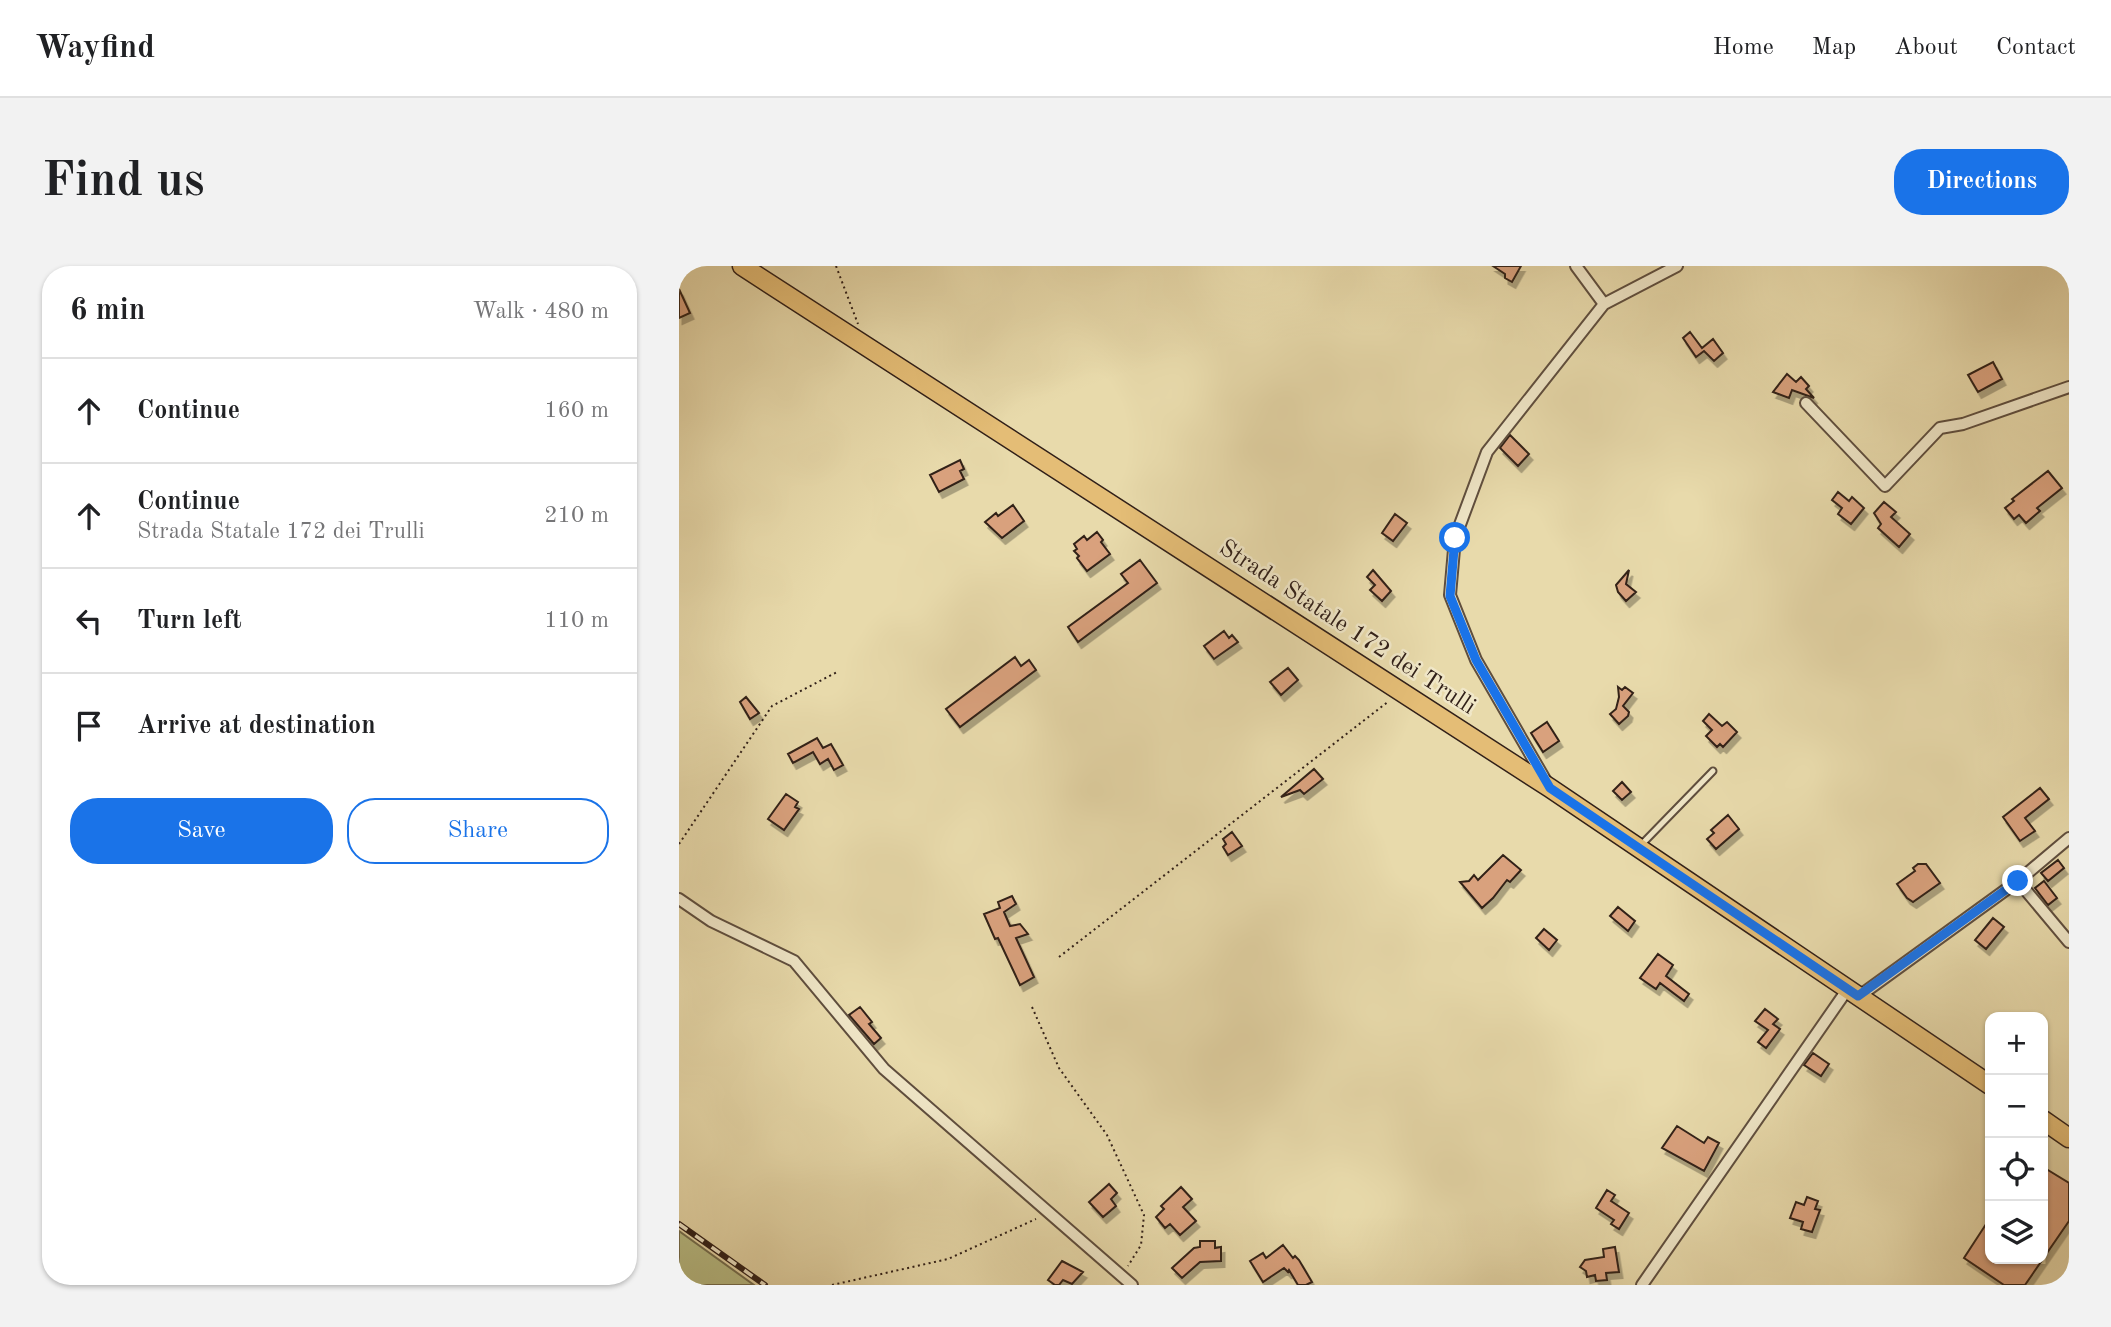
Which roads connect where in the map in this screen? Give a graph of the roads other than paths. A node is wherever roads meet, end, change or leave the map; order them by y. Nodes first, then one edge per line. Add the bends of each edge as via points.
1 (742, 266) edge
2 (1576, 266) edge
3 (1677, 266) edge
4 (1604, 304) junction
5 (2069, 387) edge
6 (1806, 403) dead end
7 (1713, 771) dead end
8 (1550, 788) junction
9 (2069, 838) edge
10 (1637, 849) junction
11 (2018, 881) junction
12 (679, 899) edge
13 (2069, 943) edge
14 (1853, 993) junction
15 (1985, 1082) edge
16 (2048, 1123) edge
17 (2069, 1138) edge
18 (1132, 1285) edge
19 (1642, 1285) edge

1 - 8 main road, Strada Statale 172 dei Trulli
2 - 4 street
3 - 4 street
4 - 8 street via 1487,452 1455,538 1450,596 1476,660
5 - 6 street via 1940,428 1885,486
7 - 10 lane
8 - 10 main road, Strada Statale 172 dei Trulli
9 - 11 street
10 - 14 main road, Strada Statale 172 dei Trulli
11 - 13 street
11 - 14 street
12 - 18 street via 711,921 794,961 884,1069
14 - 15 main road, Strada Statale 172 dei Trulli
14 - 19 street
16 - 17 main road

